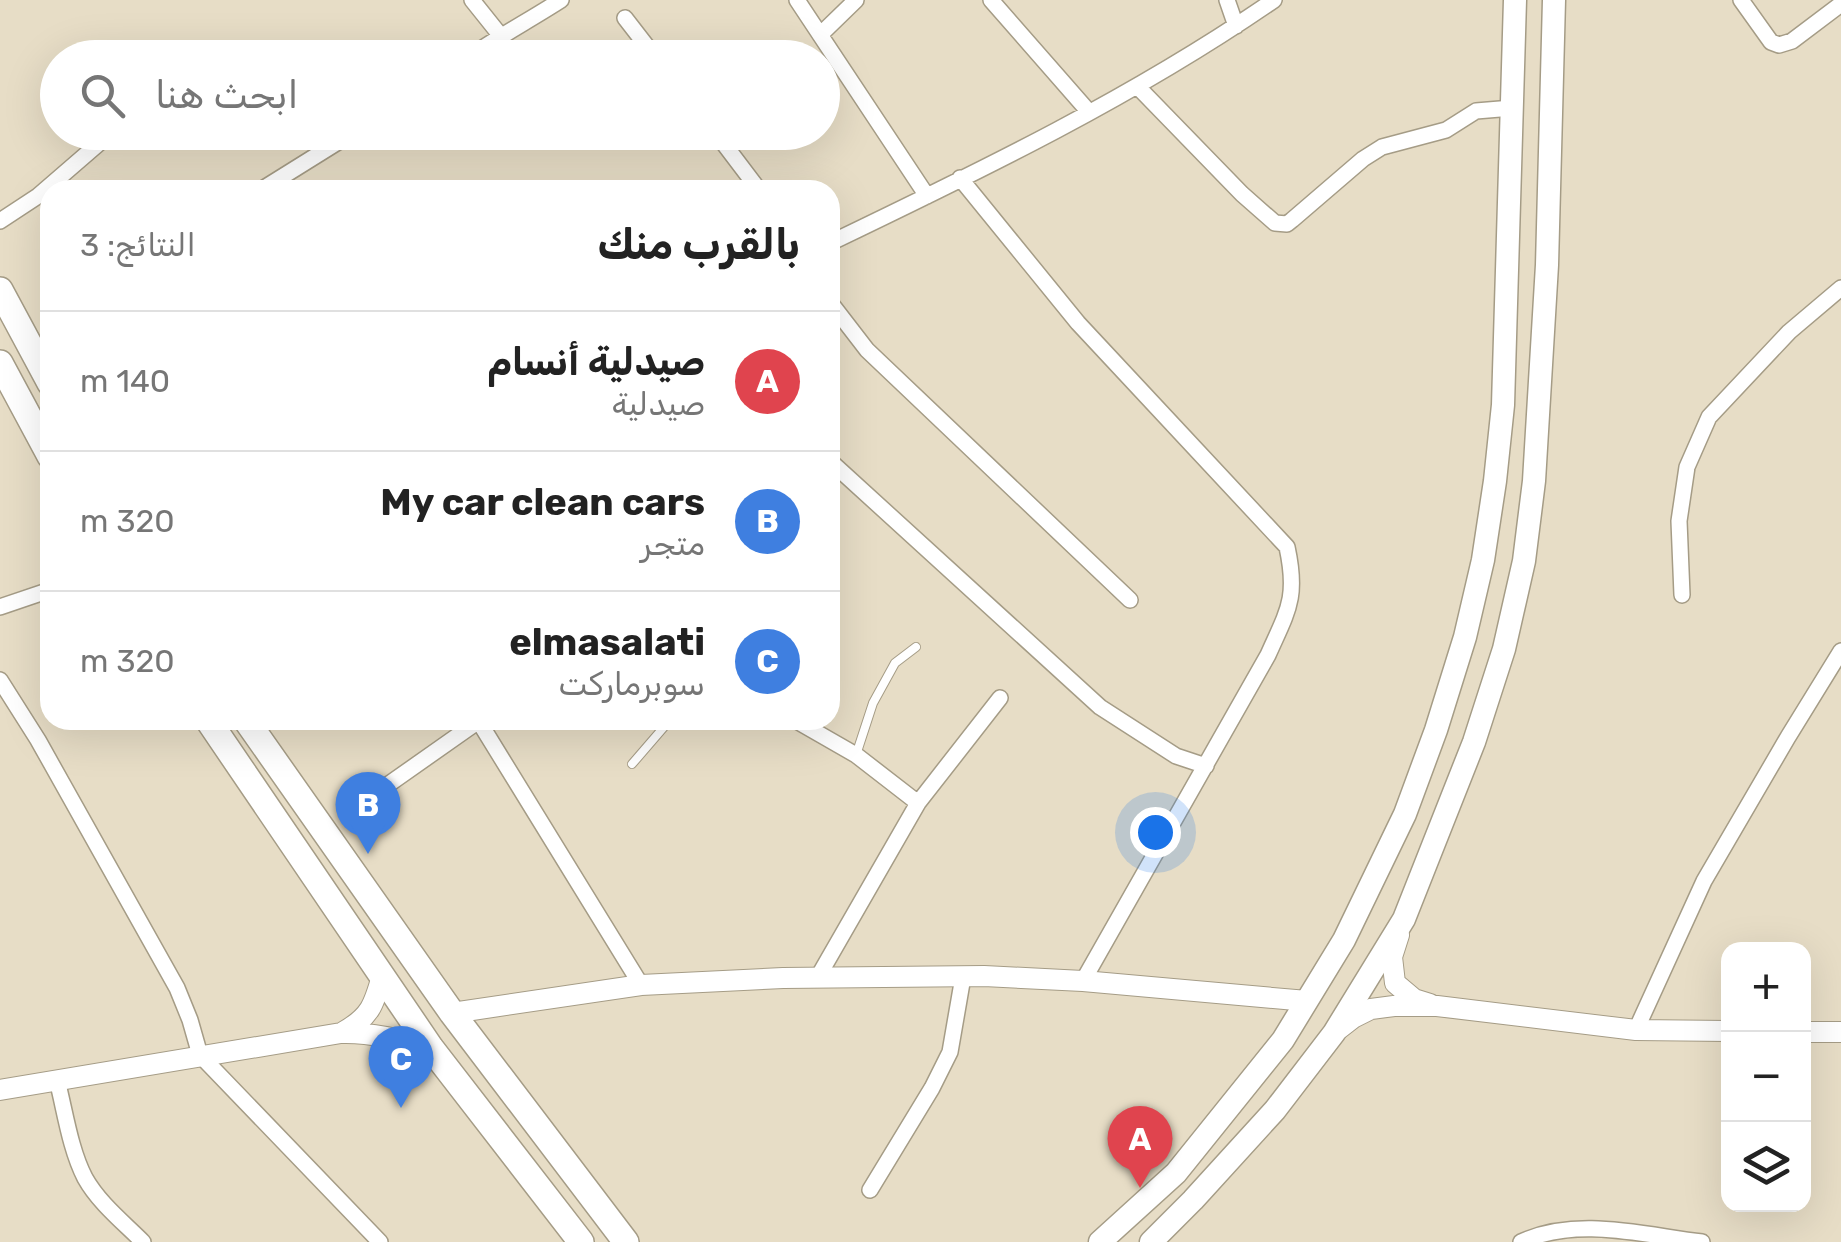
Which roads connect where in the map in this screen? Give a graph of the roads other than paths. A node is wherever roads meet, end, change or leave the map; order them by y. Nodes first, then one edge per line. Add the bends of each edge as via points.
1 (472, 0) edge
2 (561, 0) edge
3 (797, 0) edge
4 (856, 0) edge
5 (991, 0) edge
6 (1227, 0) edge
7 (1274, 0) edge
8 (1515, 0) edge
9 (1554, 0) edge
10 (1741, 0) edge
11 (1841, 4) edge
12 (625, 18) dead end
13 (1236, 26) junction
14 (500, 35) junction
15 (820, 35) junction
16 (493, 40) edge
17 (642, 40) edge
18 (823, 40) edge
19 (840, 65) edge
20 (1137, 86) junction
21 (1512, 108) junction
22 (1090, 112) junction
23 (91, 150) edge
24 (325, 150) edge
25 (729, 150) edge
26 (960, 178) junction
27 (56, 180) edge
28 (278, 180) edge
29 (752, 180) edge
30 (40, 194) edge
31 (927, 196) junction
32 (0, 222) edge
33 (840, 238) edge
34 (1506, 265) junction
35 (1547, 265) junction
36 (1841, 288) edge
37 (0, 290) edge
38 (840, 315) edge
39 (0, 363) edge
40 (40, 364) edge
41 (40, 437) edge
42 (840, 470) edge
43 (40, 594) edge
44 (1682, 595) dead end
45 (1130, 600) dead end
46 (0, 608) edge
47 (916, 647) dead end
48 (1841, 651) edge
49 (1836, 668) edge
50 (0, 680) edge
51 (1000, 698) dead end
52 (215, 730) edge
53 (253, 730) edge
54 (465, 730) edge
55 (485, 730) edge
56 (661, 730) edge
57 (813, 730) edge
58 (856, 755) junction
59 (632, 764) dead end
60 (1206, 766) junction
61 (918, 802) junction
62 (362, 803) dead end
63 (1404, 918) junction
64 (382, 976) junction
65 (963, 976) junction
66 (818, 978) junction
67 (1083, 982) junction
68 (641, 985) junction
69 (1307, 1002) junction
70 (1437, 1006) junction
71 (452, 1013) junction
72 (1636, 1030) junction
73 (1721, 1031) edge
74 (1811, 1032) edge
75 (1841, 1032) edge
76 (1334, 1033) junction
77 (341, 1034) junction
78 (431, 1048) junction
79 (200, 1055) junction
80 (58, 1080) junction
81 (2, 1088) edge
82 (870, 1190) dead end
83 (1605, 1236) edge
84 (143, 1242) edge
85 (380, 1242) edge
86 (581, 1242) edge
87 (626, 1242) edge
88 (1100, 1242) edge
89 (1151, 1242) edge
90 (1521, 1242) edge
91 (1702, 1242) edge

1 - 14 street
2 - 14 street
3 - 15 street
4 - 15 street
5 - 22 street
6 - 13 street
7 - 13 street
8 - 21 main road
9 - 35 main road
10 - 11 street via 1779,45
12 - 17 street
13 - 20 street
14 - 16 street
15 - 18 street
19 - 31 street
20 - 21 street via 1281,225 1382,146 1446,130 1476,111
20 - 22 street
21 - 34 main road
22 - 26 street
23 - 27 street
24 - 28 street
25 - 29 street
26 - 31 street
26 - 60 street via 1078,324 1287,547 1290,606
30 - 32 street
31 - 33 street
34 - 35 main road
34 - 69 main road via 1495,481 1465,637 1404,814
35 - 63 main road via 1534,481 1520,578 1474,742
36 - 44 street via 1709,417 1688,467 1679,521
37 - 40 main road
38 - 45 street via 867,350
39 - 41 main road
42 - 60 street via 1100,706 1176,756
43 - 46 street
47 - 58 lane via 896,663 873,703
48 - 49 street
49 - 72 street via 1704,881
50 - 79 street via 169,972
51 - 61 street
52 - 64 main road
53 - 71 main road
54 - 62 street
55 - 68 street
56 - 59 lane
57 - 58 street
58 - 61 street
60 - 67 street
61 - 66 street
63 - 70 street via 1392,957 1395,982
63 - 76 main road
64 - 77 street via 370,1012
64 - 78 main road
65 - 66 street
65 - 67 street
65 - 82 street via 950,1052
66 - 68 street
67 - 69 street
68 - 71 street
69 - 88 main road via 1176,1173
70 - 72 street
70 - 76 street via 1371,1010
71 - 87 main road
72 - 73 street
74 - 75 street
76 - 89 main road via 1276,1110
77 - 78 street
77 - 79 street
78 - 86 main road
79 - 80 street
79 - 85 street
80 - 81 street
80 - 84 street via 85,1177
83 - 90 street via 1568,1228
83 - 91 street

